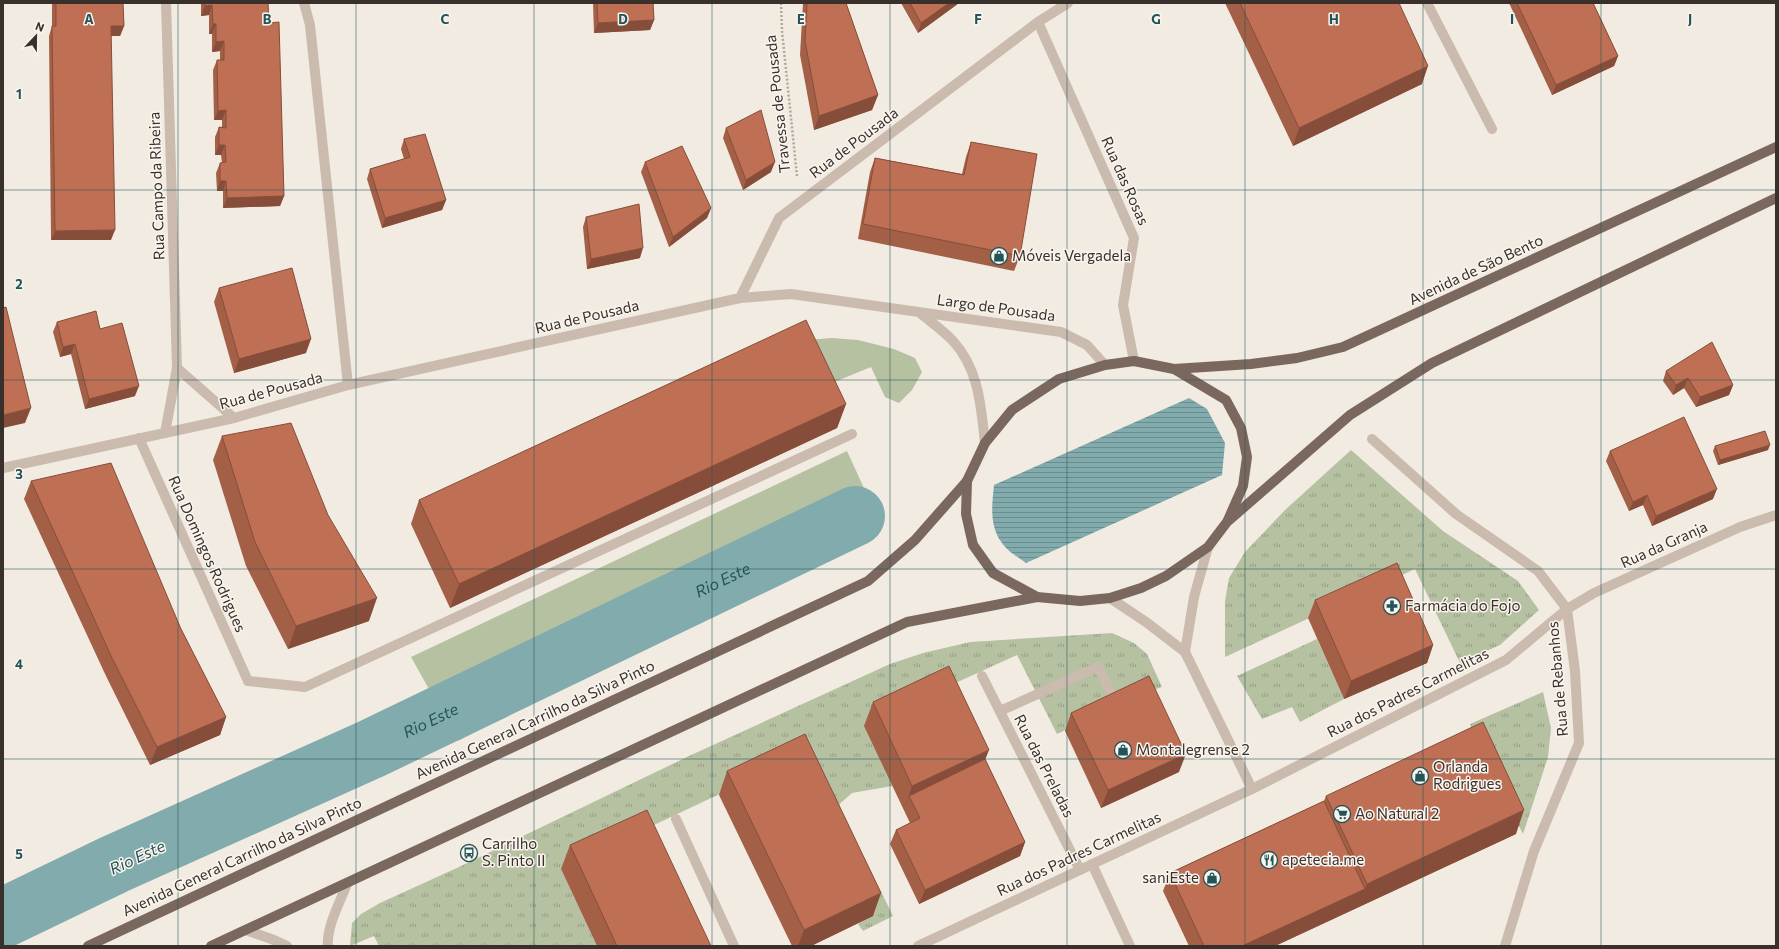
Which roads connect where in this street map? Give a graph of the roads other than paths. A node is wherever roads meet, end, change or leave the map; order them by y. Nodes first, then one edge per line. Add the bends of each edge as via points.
1 (166, 3) edge
2 (304, 3) edge
3 (1068, 3) edge
4 (1427, 3) edge
5 (1038, 22) junction
6 (1492, 129) dead end
7 (1776, 147) edge
8 (1776, 198) edge
9 (740, 298) junction
10 (920, 313) junction
11 (1134, 361) junction
12 (1105, 365) junction
13 (178, 368) junction
14 (1174, 369) junction
15 (348, 385) junction
16 (234, 418) junction
17 (165, 433) junction
18 (852, 434) dead end
19 (139, 438) junction
20 (1372, 439) dead end
21 (984, 443) junction
22 (3, 468) edge
23 (967, 482) junction
24 (1776, 515) edge
25 (1227, 522) junction
26 (1208, 547) junction
27 (1037, 597) junction
28 (1110, 598) junction
29 (1567, 609) junction
30 (1185, 652) junction
31 (982, 676) dead end
32 (1118, 706) edge
33 (1000, 711) junction
34 (1252, 789) junction
35 (676, 819) dead end
36 (1092, 864) junction
37 (1080, 870) junction
38 (347, 884) junction
39 (246, 930) junction
40 (88, 946) edge
41 (211, 946) edge
42 (287, 946) edge
43 (328, 946) edge
44 (734, 946) edge
45 (918, 946) edge
46 (1130, 946) edge
47 (1505, 946) edge

1 - 13 street, Rua Campo da Ribeira
2 - 15 street via 310,25
3 - 5 street, Rua de Pousada
4 - 6 street
5 - 9 street, Rua de Pousada via 779,218
5 - 11 street, Rua das Rosas via 1134,238 1123,305
7 - 14 main road, Avenida de São Bento via 1343,347 1274,361
8 - 25 main road, Avenida de São Bento via 1432,363 1350,415
9 - 10 street, Largo de Pousada via 791,294
9 - 15 street, Rua de Pousada
10 - 12 street, Largo de Pousada via 1061,332 1086,345
10 - 21 street, Largo de Pousada via 954,341 973,371 981,408
11 - 12 main road, Avenida de São Bento
11 - 14 main road, Avenida de São Bento
12 - 21 main road, Avenida de São Bento via 1059,379 1012,410
13 - 16 street
13 - 17 street, Rua Campo da Ribeira
14 - 25 main road, Avenida de São Bento via 1226,400 1241,428 1247,457 1243,486
15 - 16 street, Rua de Pousada
16 - 17 street, Rua de Pousada
17 - 19 street, Rua de Pousada
18 - 19 street, Rua Domingos Rodrigues via 305,687 248,681
19 - 22 street, Rua de Pousada
20 - 29 street, Rua de Rebanhos via 1456,514 1538,571
21 - 23 main road, Avenida de São Bento
23 - 27 main road, Avenida de São Bento via 966,514 973,545 993,573
23 - 40 main road, Avenida General Carrilho da Silva Pinto via 914,540 868,581
24 - 29 street, Rua da Granja via 1740,527 1594,593
25 - 26 main road, Avenida de São Bento
26 - 28 main road, Avenida de São Bento via 1166,576 1141,588
26 - 30 street via 1194,597
27 - 28 main road, Avenida de São Bento via 1080,601
27 - 38 main road via 907,622
28 - 30 street
29 - 34 street, Rua dos Padres Carmelitas via 1506,660
29 - 47 street, Rua de Rebanhos via 1579,743 1534,851
30 - 34 street
31 - 33 street, Rua das Preladas
32 - 33 street via 1098,667
33 - 37 street, Rua das Preladas
34 - 36 street, Rua dos Padres Carmelitas
35 - 44 street
36 - 37 street, Rua dos Padres Carmelitas
36 - 46 street
37 - 45 street, Rua dos Padres Carmelitas
38 - 39 main road
38 - 43 street via 327,940
39 - 41 main road
39 - 42 street

